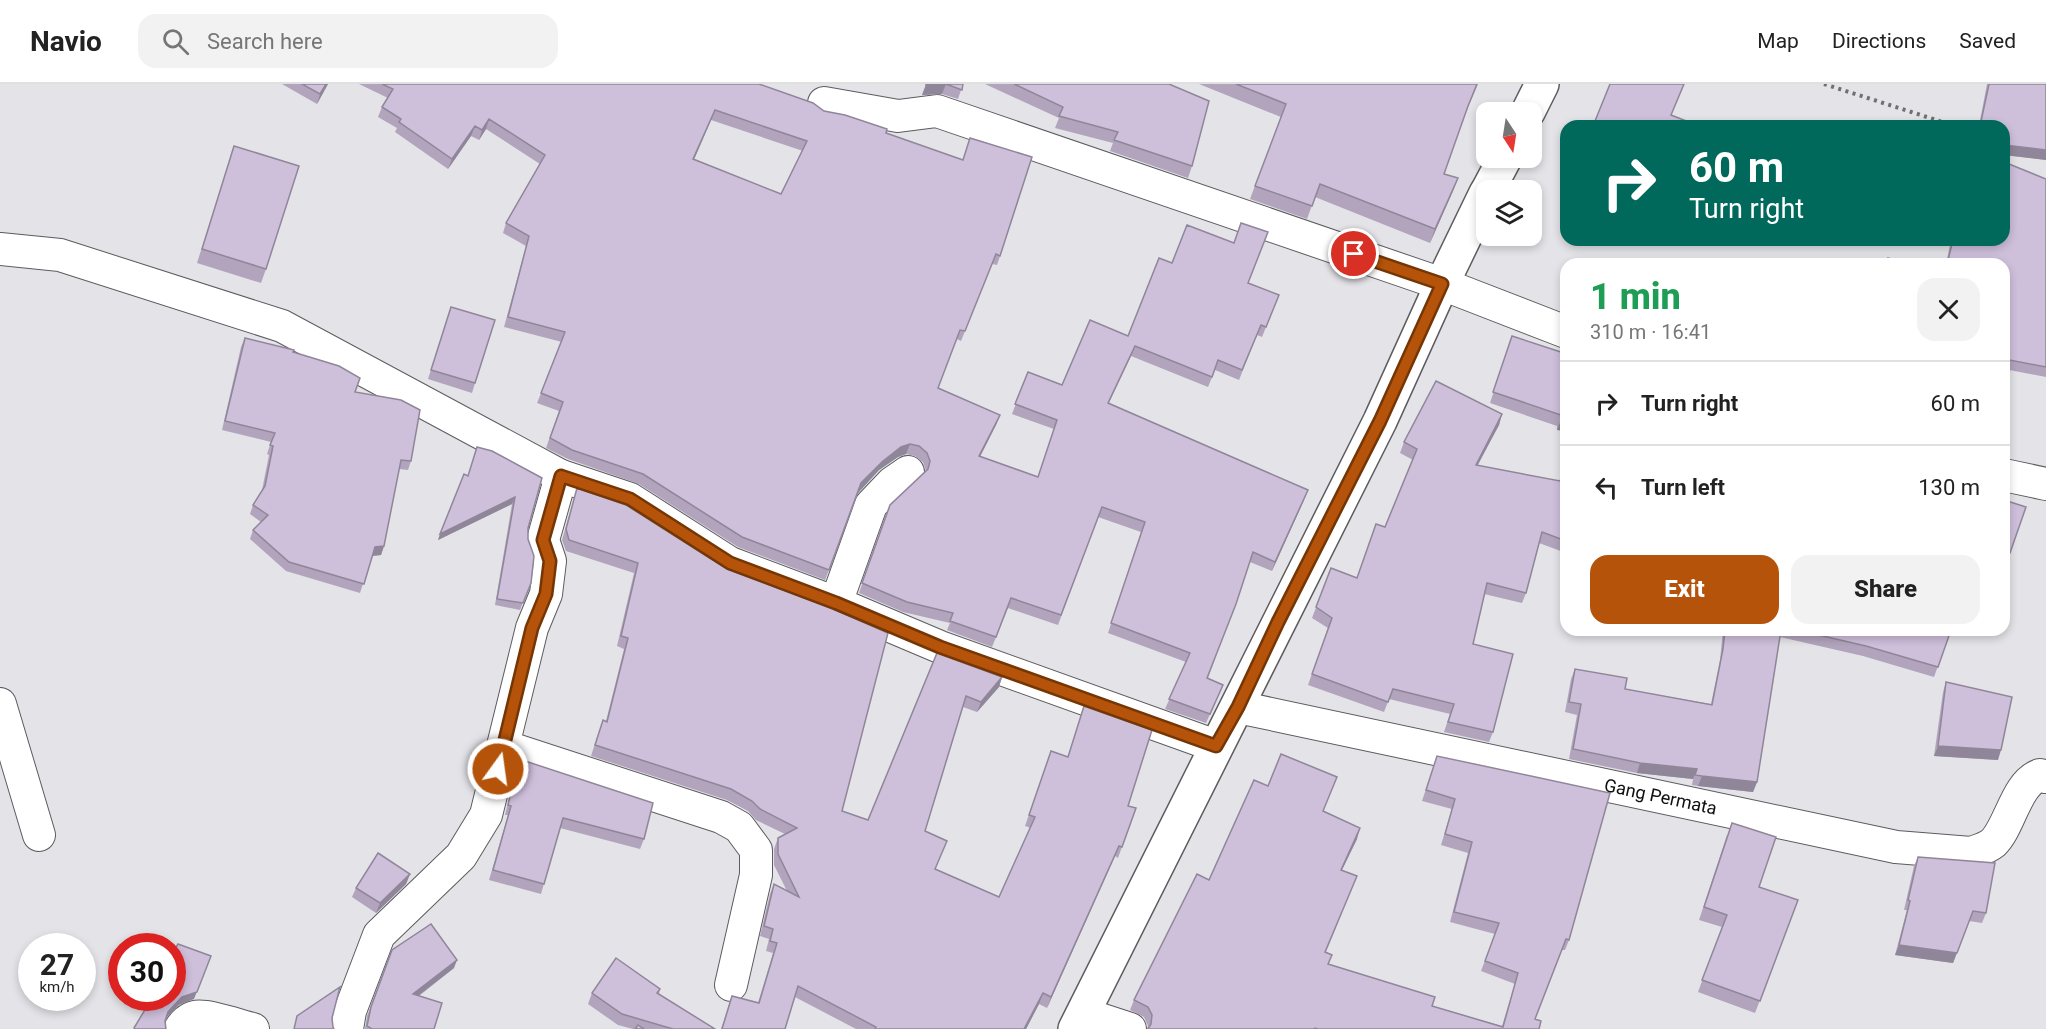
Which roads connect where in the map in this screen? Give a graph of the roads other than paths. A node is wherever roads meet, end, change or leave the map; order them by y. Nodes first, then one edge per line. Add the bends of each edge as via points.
1 (824, 103) dead end
2 (1476, 214) edge
3 (0, 249) edge
4 (1442, 284) junction
5 (1560, 330) edge
6 (908, 472) dead end
7 (561, 476) junction
8 (2010, 476) edge
9 (2046, 484) edge
10 (836, 603) junction
11 (0, 704) edge
12 (1238, 707) junction
13 (503, 746) junction
14 (1216, 746) junction
15 (2046, 777) edge
16 (39, 835) dead end
17 (731, 985) dead end
18 (1080, 1021) edge
19 (180, 1029) edge
20 (253, 1029) edge
21 (347, 1029) edge
22 (1130, 1029) edge

1 - 4 street via 898,116 937,111
2 - 4 street
3 - 7 street via 60,255 282,326
4 - 5 street
4 - 12 street via 1380,421
6 - 10 street via 871,505
7 - 10 street via 630,499 730,563
7 - 13 street via 543,540 550,561 546,594 532,628
8 - 9 street
10 - 14 street via 940,647
11 - 16 street
12 - 14 street
12 - 15 street, Gang Permata via 1896,847 1971,853 1982,849 1994,842 2028,781 2040,775
13 - 17 street via 721,817 739,827 756,850 756,875
13 - 21 street via 486,815 461,856 379,935
14 - 18 street
18 - 22 street
19 - 20 street via 194,1017 203,1017

